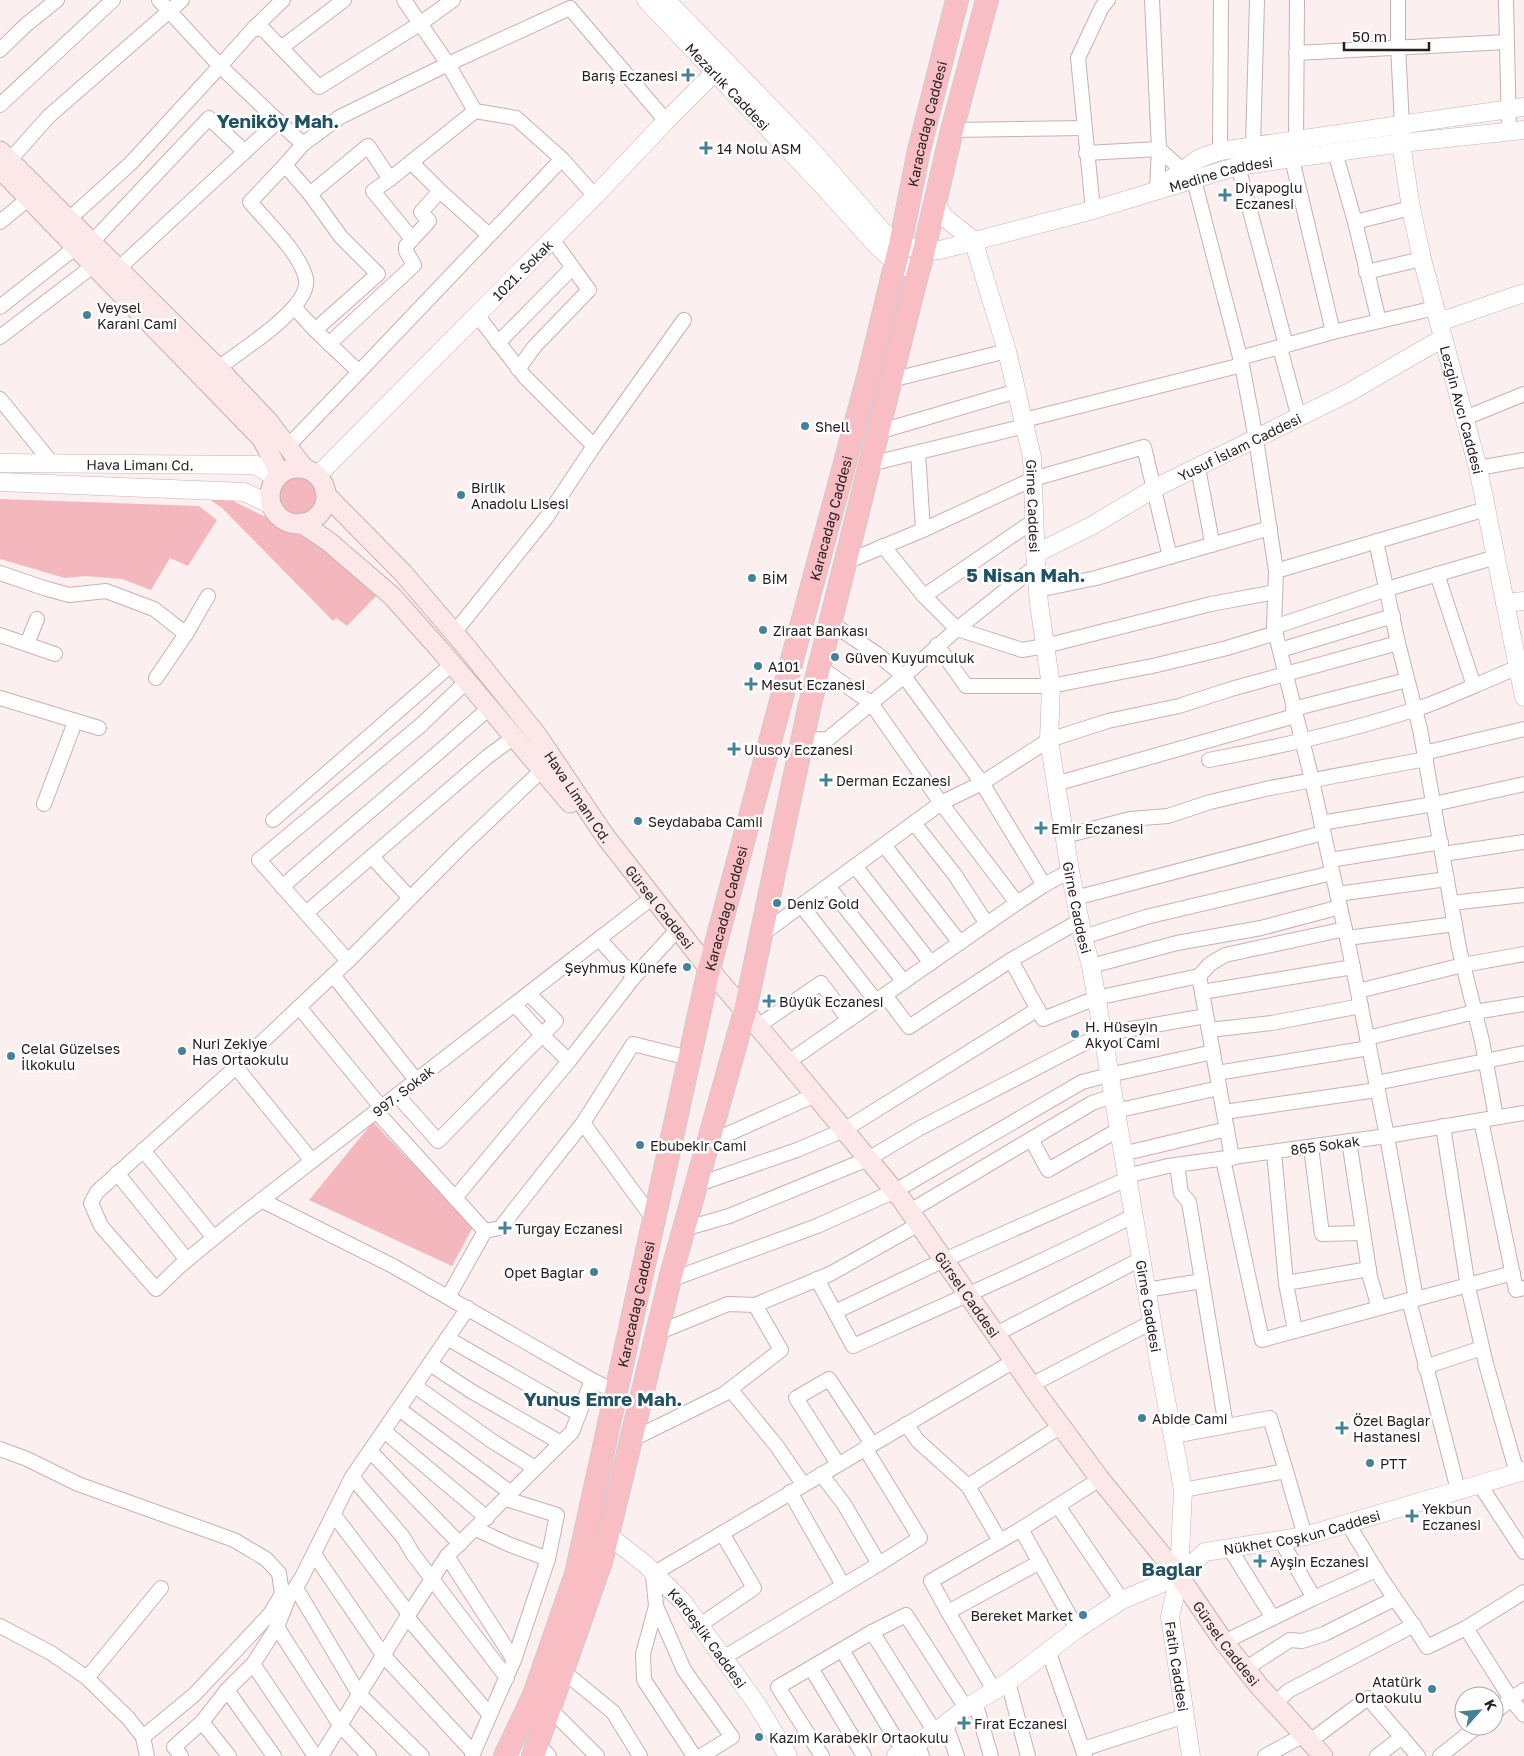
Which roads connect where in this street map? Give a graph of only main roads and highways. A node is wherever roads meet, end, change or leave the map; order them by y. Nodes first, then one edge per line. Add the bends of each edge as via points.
1 (957, 0) edge
2 (987, 0) edge
3 (3, 160) edge
4 (83, 245) junction
5 (278, 476) junction
6 (315, 478) junction
7 (301, 523) junction
8 (606, 836) junction
9 (709, 969) junction
10 (751, 1019) junction
11 (540, 1752) edge
12 (505, 1756) edge
13 (1323, 1756) edge

1 - 9 highway, Karacadağ Caddesi via 919,150 869,373
2 - 10 highway, Karacadağ Caddesi via 830,623 761,935
3 - 4 main road via 68,220
3 - 4 main road via 28,199
4 - 5 main road via 93,266 262,439
4 - 6 main road, Hava Limanı Cd. via 118,269 218,368 269,422
5 - 6 main road via 295,468
5 - 7 main road via 272,486 271,505 283,519
6 - 7 main road via 325,500 317,516
6 - 8 main road, Hava Limanı Cd. via 328,497 403,573 537,735
7 - 8 main road, Hava Limanı Cd. via 328,541 392,596 582,817
8 - 9 main road, Gürsel Caddesi
9 - 10 main road, Gürsel Caddesi
9 - 12 highway, Karacadağ Caddesi via 576,1574 534,1695
10 - 11 highway, Karacadağ Caddesi via 708,1143 670,1280 602,1559 550,1709
10 - 13 main road, Gürsel Caddesi via 895,1191 1031,1385 1100,1479 1179,1576 1224,1642

